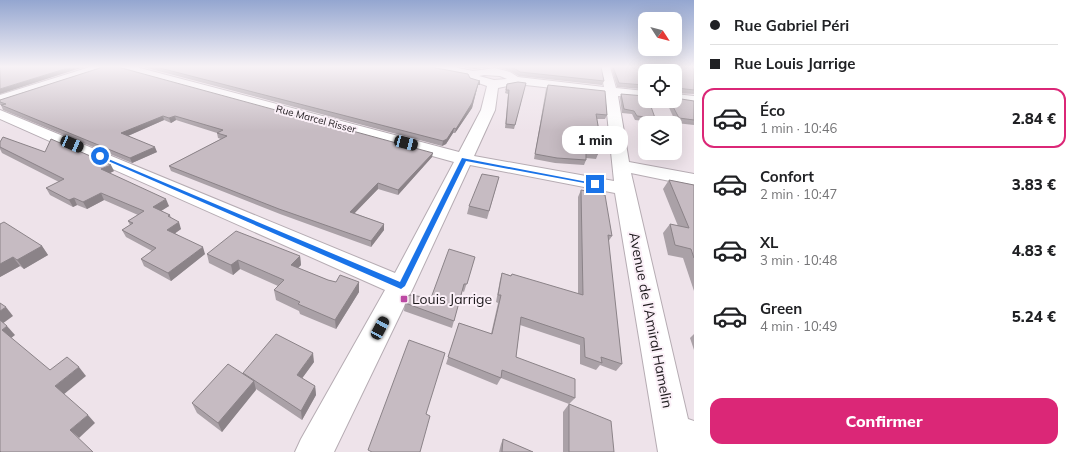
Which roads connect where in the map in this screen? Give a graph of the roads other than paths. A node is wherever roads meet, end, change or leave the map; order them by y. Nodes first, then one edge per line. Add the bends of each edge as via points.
1 (35, 88) edge
2 (200, 88) edge
3 (492, 88) edge
4 (588, 88) edge
5 (611, 91) junction
6 (638, 94) edge
7 (0, 99) edge
8 (682, 99) edge
9 (694, 100) edge
10 (0, 114) edge
11 (464, 159) junction
12 (623, 178) junction
13 (694, 180) edge
14 (401, 286) junction
15 (681, 441) edge
16 (314, 452) edge

1 - 7 street
2 - 11 street, Rue Marcel Risser
3 - 11 street via 488,110
4 - 5 street
5 - 6 street
5 - 12 street, Avenue de l'Amiral Hamelin
8 - 9 street
10 - 14 street
11 - 12 street, Rue Marcel Risser
11 - 14 street
12 - 13 street, Rue Marcel Risser
12 - 15 street, Avenue de l'Amiral Hamelin
14 - 16 street

